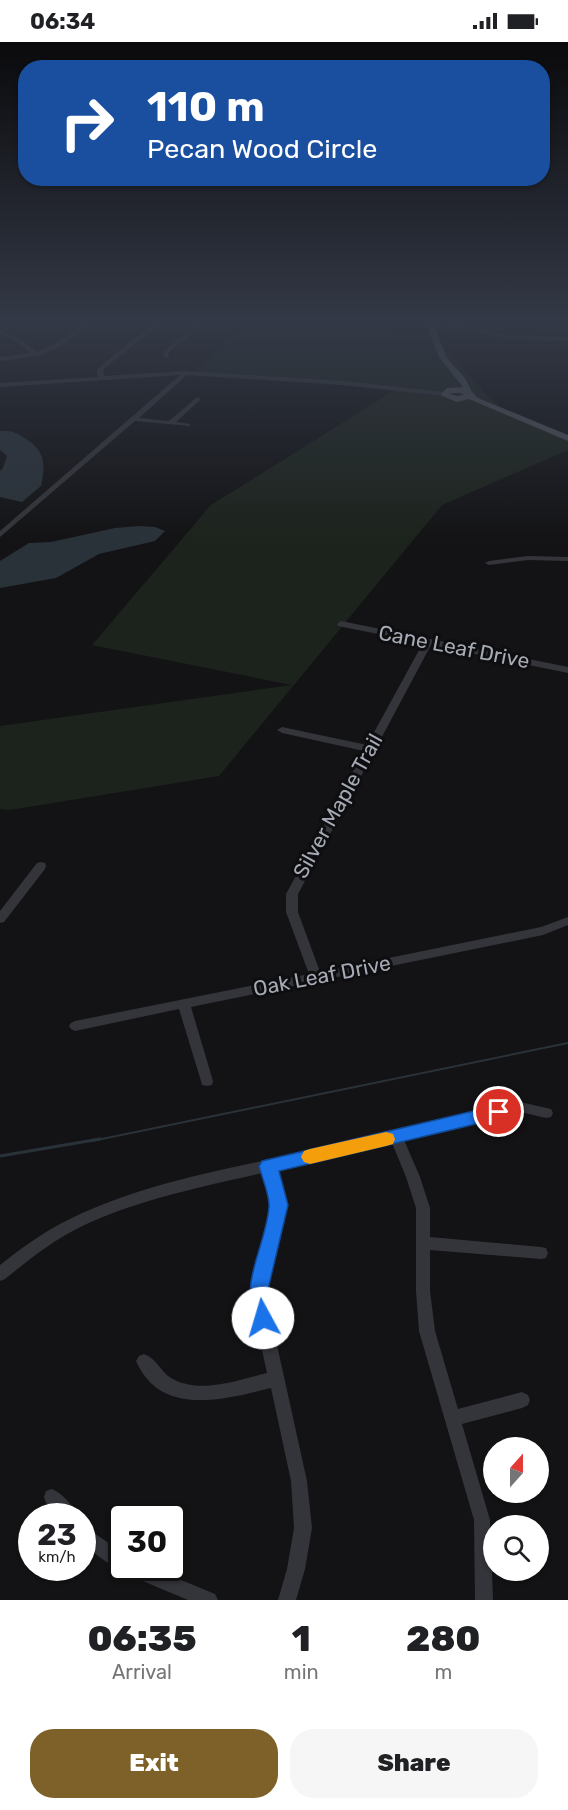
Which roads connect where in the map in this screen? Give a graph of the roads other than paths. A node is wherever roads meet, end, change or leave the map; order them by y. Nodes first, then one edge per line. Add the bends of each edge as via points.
1 (158, 397) edge
2 (456, 397) edge
3 (464, 397) edge
4 (473, 397) edge
5 (198, 399) dead end
6 (459, 399) junction
7 (487, 405) junction
8 (132, 419) junction
9 (172, 423) junction
10 (188, 425) dead end
11 (568, 438) edge
12 (0, 535) edge
13 (568, 559) edge
14 (489, 563) dead end
15 (341, 624) dead end
16 (428, 642) junction
17 (568, 670) edge
18 (282, 730) dead end
19 (370, 749) junction
20 (41, 866) dead end
21 (0, 919) edge
22 (568, 921) edge
23 (316, 977) junction
24 (184, 1004) junction
25 (75, 1026) dead end
26 (207, 1081) dead end
27 (546, 1113) dead end
28 (396, 1137) junction
29 (268, 1166) junction
30 (423, 1243) junction
31 (541, 1253) dead end
32 (0, 1274) edge
33 (144, 1361) dead end
34 (276, 1379) junction
35 (522, 1400) dead end
36 (454, 1418) junction
37 (52, 1497) dead end
38 (57, 1503) edge
39 (163, 1581) edge
40 (209, 1600) edge
41 (287, 1600) edge
42 (484, 1600) edge

1 - 8 street
2 - 6 main road
3 - 6 main road
4 - 7 main road
5 - 9 street
6 - 7 main road
7 - 11 main road
8 - 9 street
8 - 12 street
9 - 10 street
13 - 14 street via 528,558
15 - 16 street, Cane Leaf Drive
16 - 17 street, Cane Leaf Drive
16 - 19 street, Silver Maple Trail
18 - 19 street
19 - 23 street, Silver Maple Trail via 292,894 292,912
20 - 21 street
22 - 23 street, Oak Leaf Drive via 543,932
23 - 24 street, Oak Leaf Drive
24 - 25 street, Oak Leaf Drive
24 - 26 street
27 - 28 street via 520,1107
28 - 29 street
28 - 30 street via 423,1208
29 - 32 street via 151,1194 78,1222 22,1253
29 - 34 street via 279,1205 260,1285
30 - 31 street
30 - 36 street via 428,1331
33 - 34 street via 164,1382 187,1393 209,1393
34 - 41 street via 299,1481 303,1528
35 - 36 street
36 - 42 street via 482,1520
37 - 38 street
39 - 40 street

